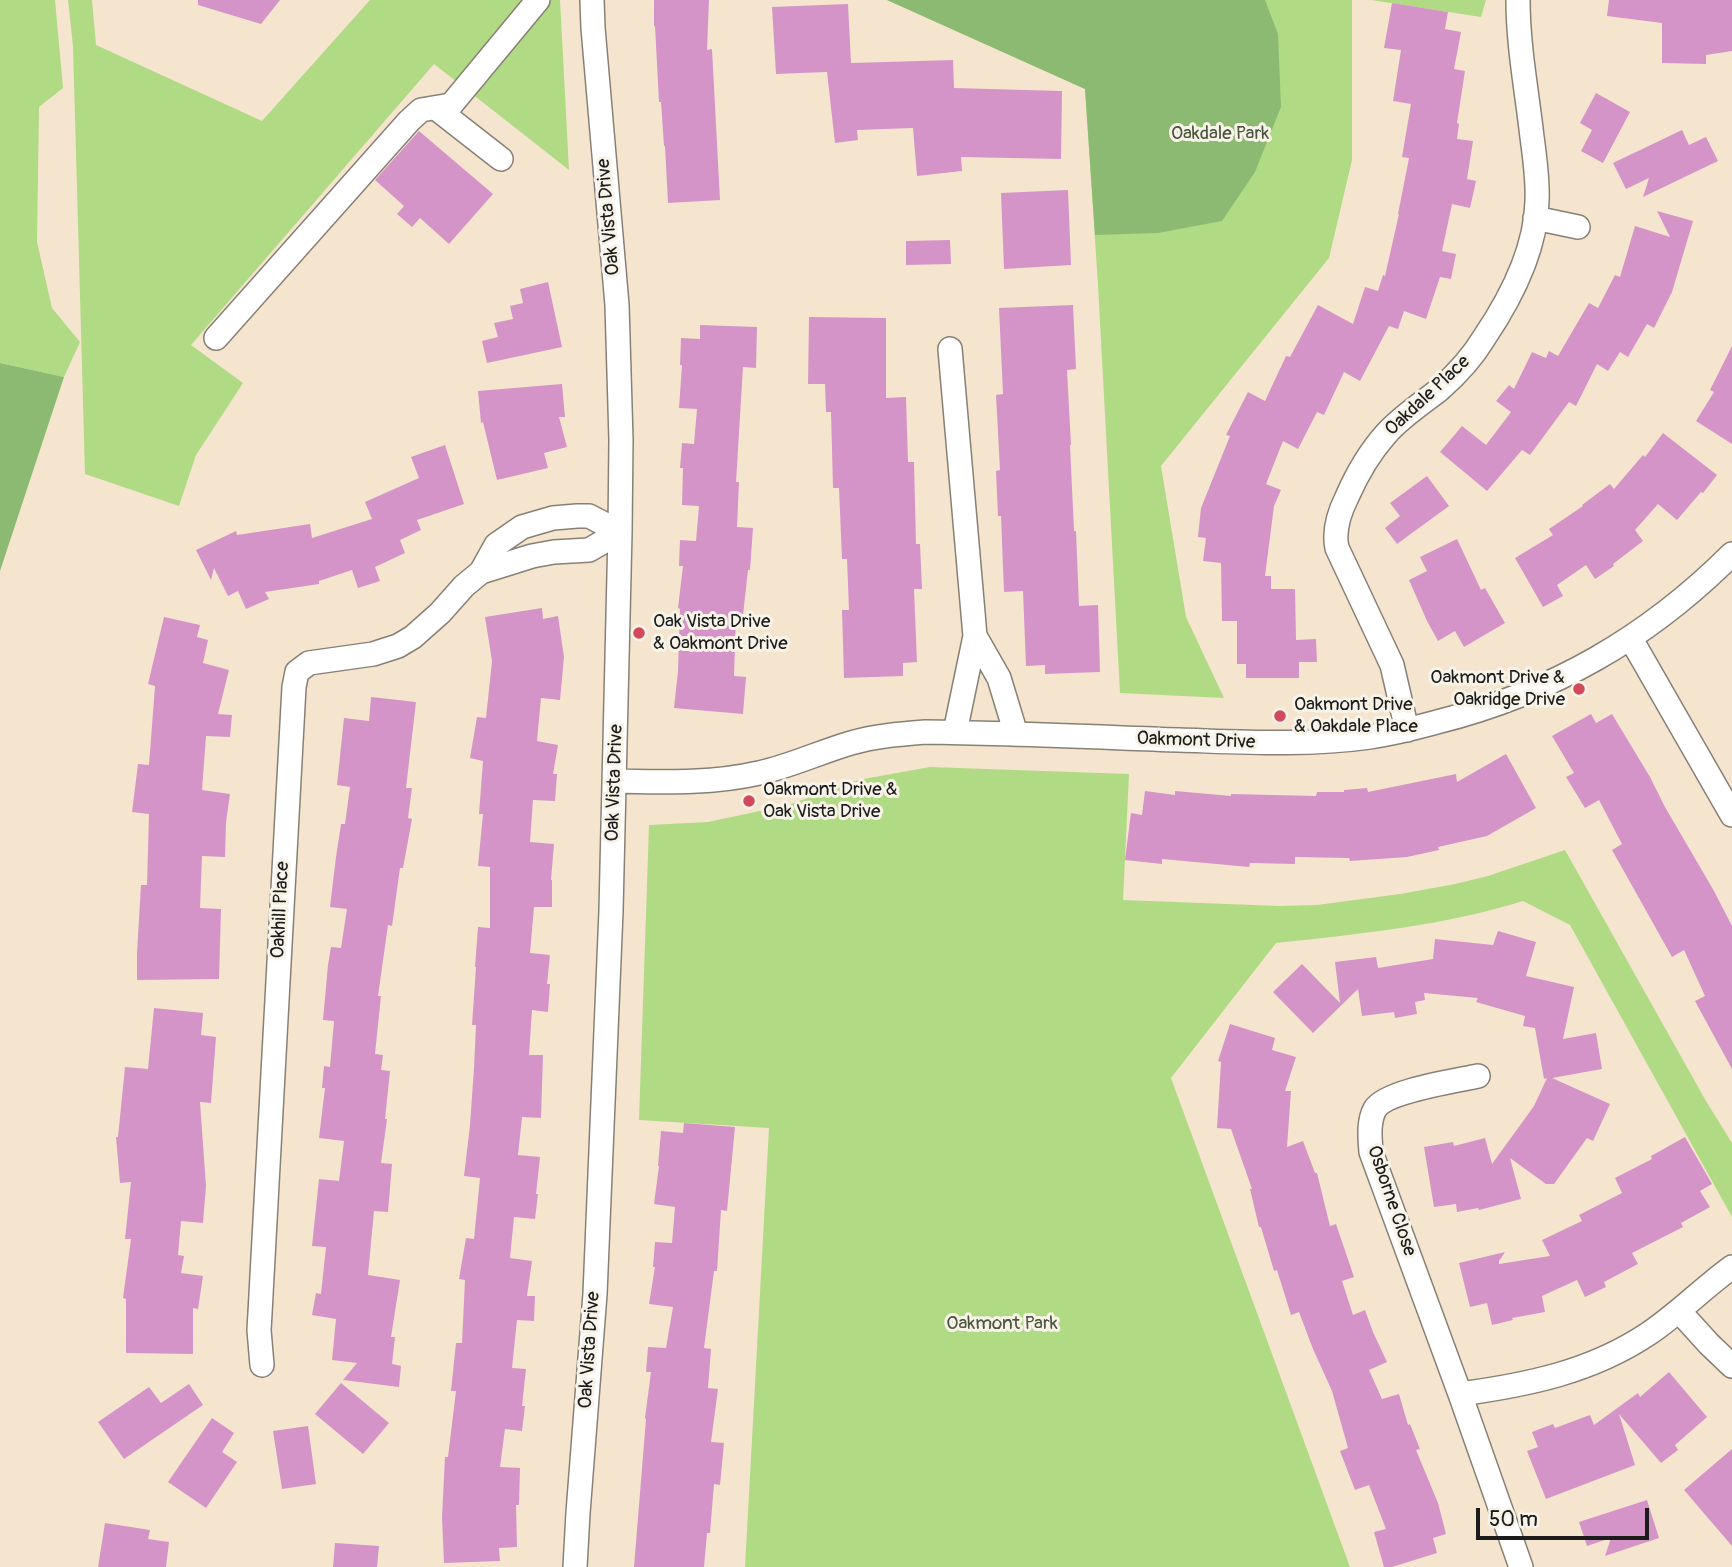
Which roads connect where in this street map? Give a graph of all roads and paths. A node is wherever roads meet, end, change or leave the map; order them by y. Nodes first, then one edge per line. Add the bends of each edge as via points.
1 (538, 0) edge
2 (592, 0) edge
3 (1518, 0) edge
4 (438, 109) junction
5 (501, 159) dead end
6 (1535, 218) junction
7 (1578, 227) dead end
8 (216, 338) dead end
9 (950, 349) dead end
10 (620, 532) junction
11 (1732, 554) edge
12 (481, 572) junction
13 (975, 636) junction
14 (1631, 639) junction
15 (1407, 730) junction
16 (954, 732) junction
17 (1016, 734) junction
18 (615, 781) junction
19 (1732, 815) edge
20 (1478, 1076) dead end
21 (1732, 1267) edge
22 (1679, 1311) junction
23 (262, 1365) dead end
24 (1732, 1366) edge
25 (1460, 1394) junction
26 (575, 1567) edge
27 (1521, 1567) edge

1 - 4 street via 451,105
2 - 10 street, Oak Vista Drive via 617,305
3 - 6 street, Oakdale Place via 1538,183
4 - 5 street
4 - 8 street via 421,110 409,121
6 - 7 street
6 - 15 street, Oakdale Place via 1512,291 1484,339 1454,376 1387,432 1345,500 1336,526 1337,548 1392,666
9 - 13 street
10 - 12 street, Oakhill Place via 589,550 532,556
10 - 12 street, Oakhill Place via 589,516 537,522 496,545
10 - 18 street, Oak Vista Drive
11 - 14 street, Oakmont Drive
12 - 23 street, Oakhill Place via 413,638 373,654 309,663 294,682 259,1330
13 - 16 street
13 - 17 street via 999,678
14 - 15 street, Oakmont Drive via 1527,693
14 - 19 street
15 - 17 street, Oakmont Drive via 1281,743
16 - 17 street, Oakmont Drive
16 - 18 street, Oakmont Drive via 877,737 734,779
18 - 26 street, Oak Vista Drive via 596,1281
20 - 25 street, Osborne Close via 1388,1098 1376,1108 1370,1129 1371,1152
21 - 22 street
22 - 24 street
22 - 25 street via 1623,1349 1582,1368
25 - 27 street, Osborne Close

